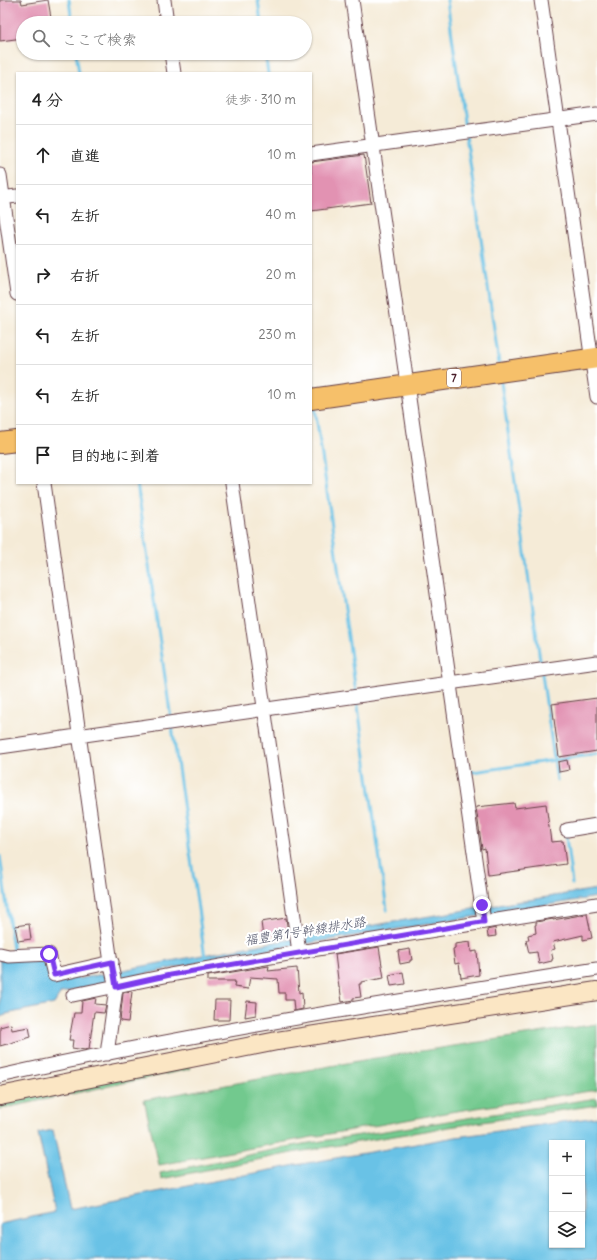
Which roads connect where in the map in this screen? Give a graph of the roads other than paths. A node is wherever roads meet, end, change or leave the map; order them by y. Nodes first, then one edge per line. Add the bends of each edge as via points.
1 (164, 0) edge
2 (352, 0) edge
3 (541, 0) edge
4 (166, 16) edge
5 (172, 60) edge
6 (174, 72) edge
7 (597, 114) edge
8 (558, 119) junction
9 (372, 146) junction
10 (312, 154) edge
11 (0, 175) edge
12 (16, 196) edge
13 (2, 198) edge
14 (16, 288) edge
15 (594, 358) edge
16 (406, 385) junction
17 (597, 397) edge
18 (312, 399) edge
19 (16, 441) edge
20 (0, 443) edge
21 (44, 484) edge
22 (232, 484) edge
23 (597, 662) edge
24 (449, 683) junction
25 (264, 710) junction
26 (79, 736) junction
27 (0, 747) edge
28 (597, 825) edge
29 (566, 830) dead end
30 (597, 904) edge
31 (484, 920) junction
32 (299, 951) junction
33 (0, 954) edge
34 (597, 969) edge
35 (114, 975) junction
36 (597, 991) edge
37 (73, 995) dead end
38 (107, 1054) junction
39 (0, 1076) edge
40 (0, 1096) edge

1 - 4 street
2 - 9 street
3 - 8 street
5 - 6 street
7 - 8 street
8 - 9 street
8 - 15 street
9 - 10 street
9 - 16 street
11 - 13 street
12 - 13 street
13 - 14 street
15 - 16 main road, 7
15 - 17 street
16 - 18 main road, 7
16 - 24 street
19 - 20 main road
21 - 26 street
22 - 25 street
23 - 24 street
24 - 25 street
24 - 31 street
25 - 26 street
25 - 32 street
26 - 27 street
26 - 35 street
28 - 29 street
30 - 31 street
31 - 32 street
32 - 35 street via 170,975
33 - 35 street via 49,954 54,975
34 - 38 street via 308,1015
35 - 37 street
35 - 38 street
36 - 40 street via 277,1041
38 - 39 street

